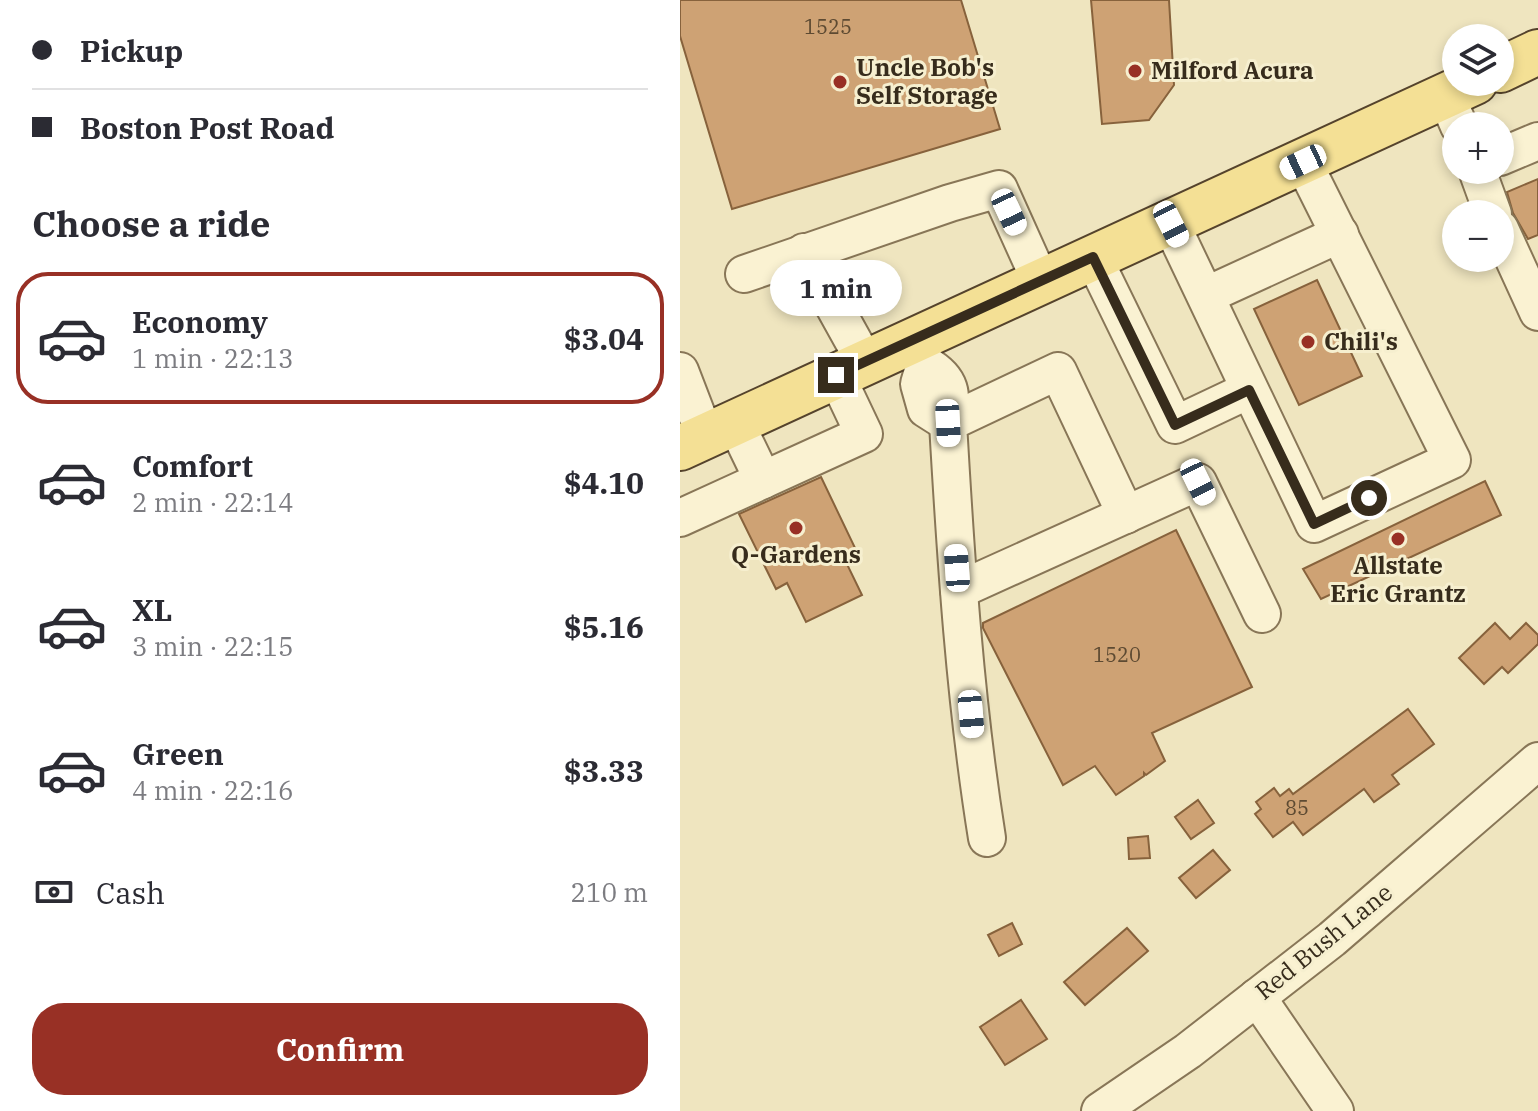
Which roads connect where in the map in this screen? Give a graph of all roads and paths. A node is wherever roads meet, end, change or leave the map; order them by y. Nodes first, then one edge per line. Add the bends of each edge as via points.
1 (1538, 52) edge
2 (1514, 63) edge
3 (1460, 101) edge
4 (1538, 141) edge
5 (1514, 151) edge
6 (1303, 162) junction
7 (1171, 224) junction
8 (1340, 234) junction
9 (804, 252) junction
10 (1093, 257) junction
11 (1514, 260) edge
12 (744, 274) dead end
13 (1040, 280) junction
14 (1207, 295) junction
15 (1538, 312) edge
16 (920, 351) junction
17 (850, 369) junction
18 (680, 371) edge
19 (1249, 390) junction
20 (948, 423) junction
21 (707, 435) edge
22 (763, 480) junction
23 (1126, 515) junction
24 (680, 518) edge
25 (959, 590) junction
26 (1262, 614) dead end
27 (1538, 761) edge
28 (987, 838) dead end
29 (1257, 997) junction
30 (1100, 1111) edge
31 (1335, 1111) edge

1 - 2 main road
3 - 6 main road
4 - 5 street
6 - 7 main road
6 - 8 street
7 - 10 main road
7 - 14 street
8 - 14 street
8 - 19 street via 1452,460 1314,524
9 - 12 street
9 - 13 street via 999,189
9 - 17 street via 836,306
10 - 13 main road
10 - 19 street via 1175,425
11 - 15 street
13 - 16 main road
14 - 19 street
16 - 17 main road
16 - 20 street via 919,384 926,409
17 - 21 main road
17 - 22 street via 864,434
18 - 21 street
20 - 23 street via 1058,371
20 - 25 street
21 - 22 street
22 - 24 street
23 - 25 street
23 - 26 street via 1198,482
25 - 28 street
27 - 29 street, Red Bush Lane
29 - 30 street, Red Bush Lane
29 - 31 street

